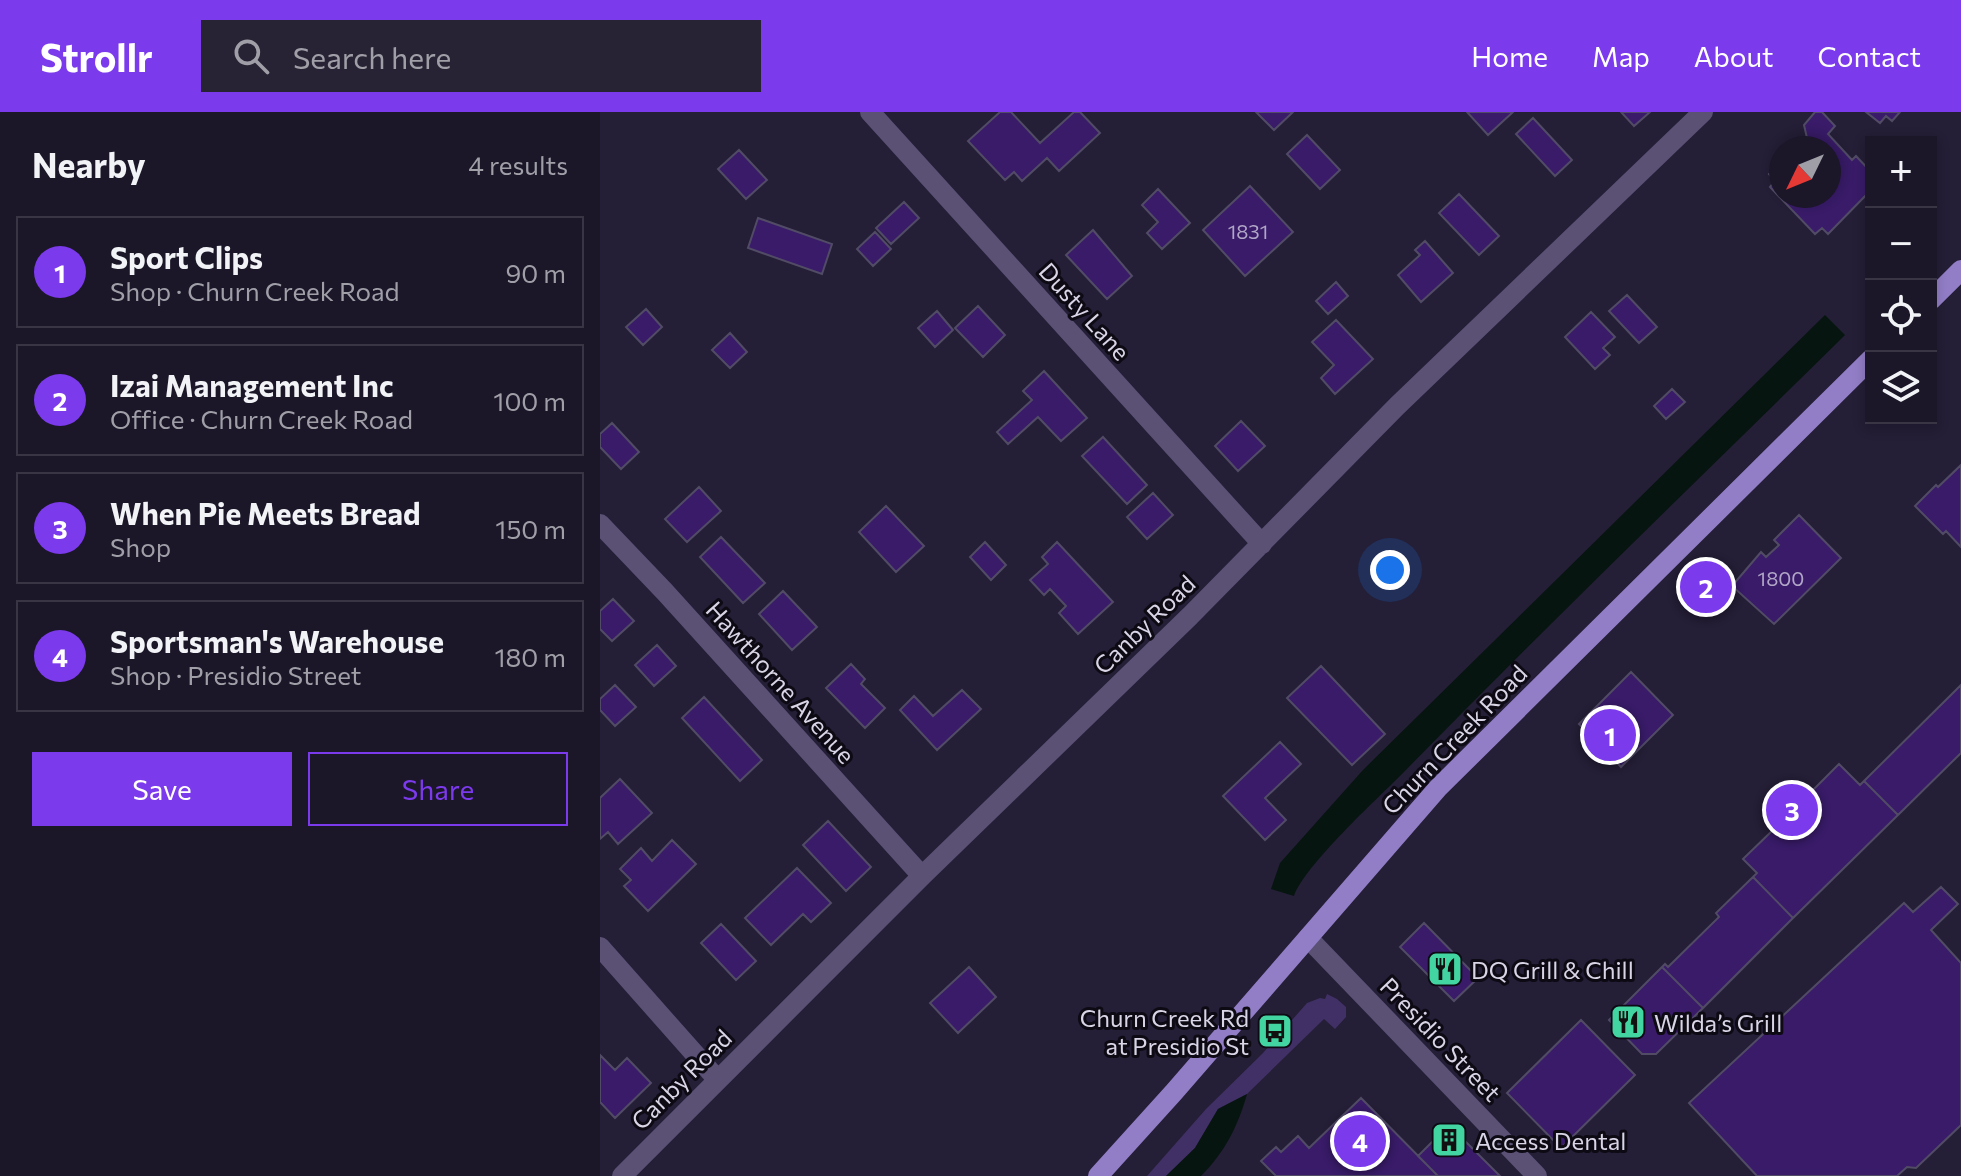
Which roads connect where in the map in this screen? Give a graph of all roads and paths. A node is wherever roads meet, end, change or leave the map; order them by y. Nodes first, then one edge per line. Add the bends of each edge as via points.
1 (870, 112) edge
2 (1703, 112) edge
3 (1961, 270) edge
4 (1937, 294) edge
5 (1865, 365) edge
6 (600, 524) edge
7 (1262, 544) junction
8 (922, 876) junction
9 (1308, 938) junction
10 (600, 947) edge
11 (717, 1079) junction
12 (622, 1176) edge
13 (1098, 1176) edge
14 (1537, 1176) edge

1 - 7 street, Dusty Lane
2 - 7 street, Canby Road via 1418,385
3 - 4 main road
5 - 9 main road, Churn Creek Road via 1438,788
6 - 8 street, Hawthorne Avenue
7 - 8 street, Canby Road
8 - 11 street, Canby Road
9 - 13 main road, Churn Creek Road
9 - 14 street, Presidio Street
10 - 11 street
11 - 12 street, Canby Road

